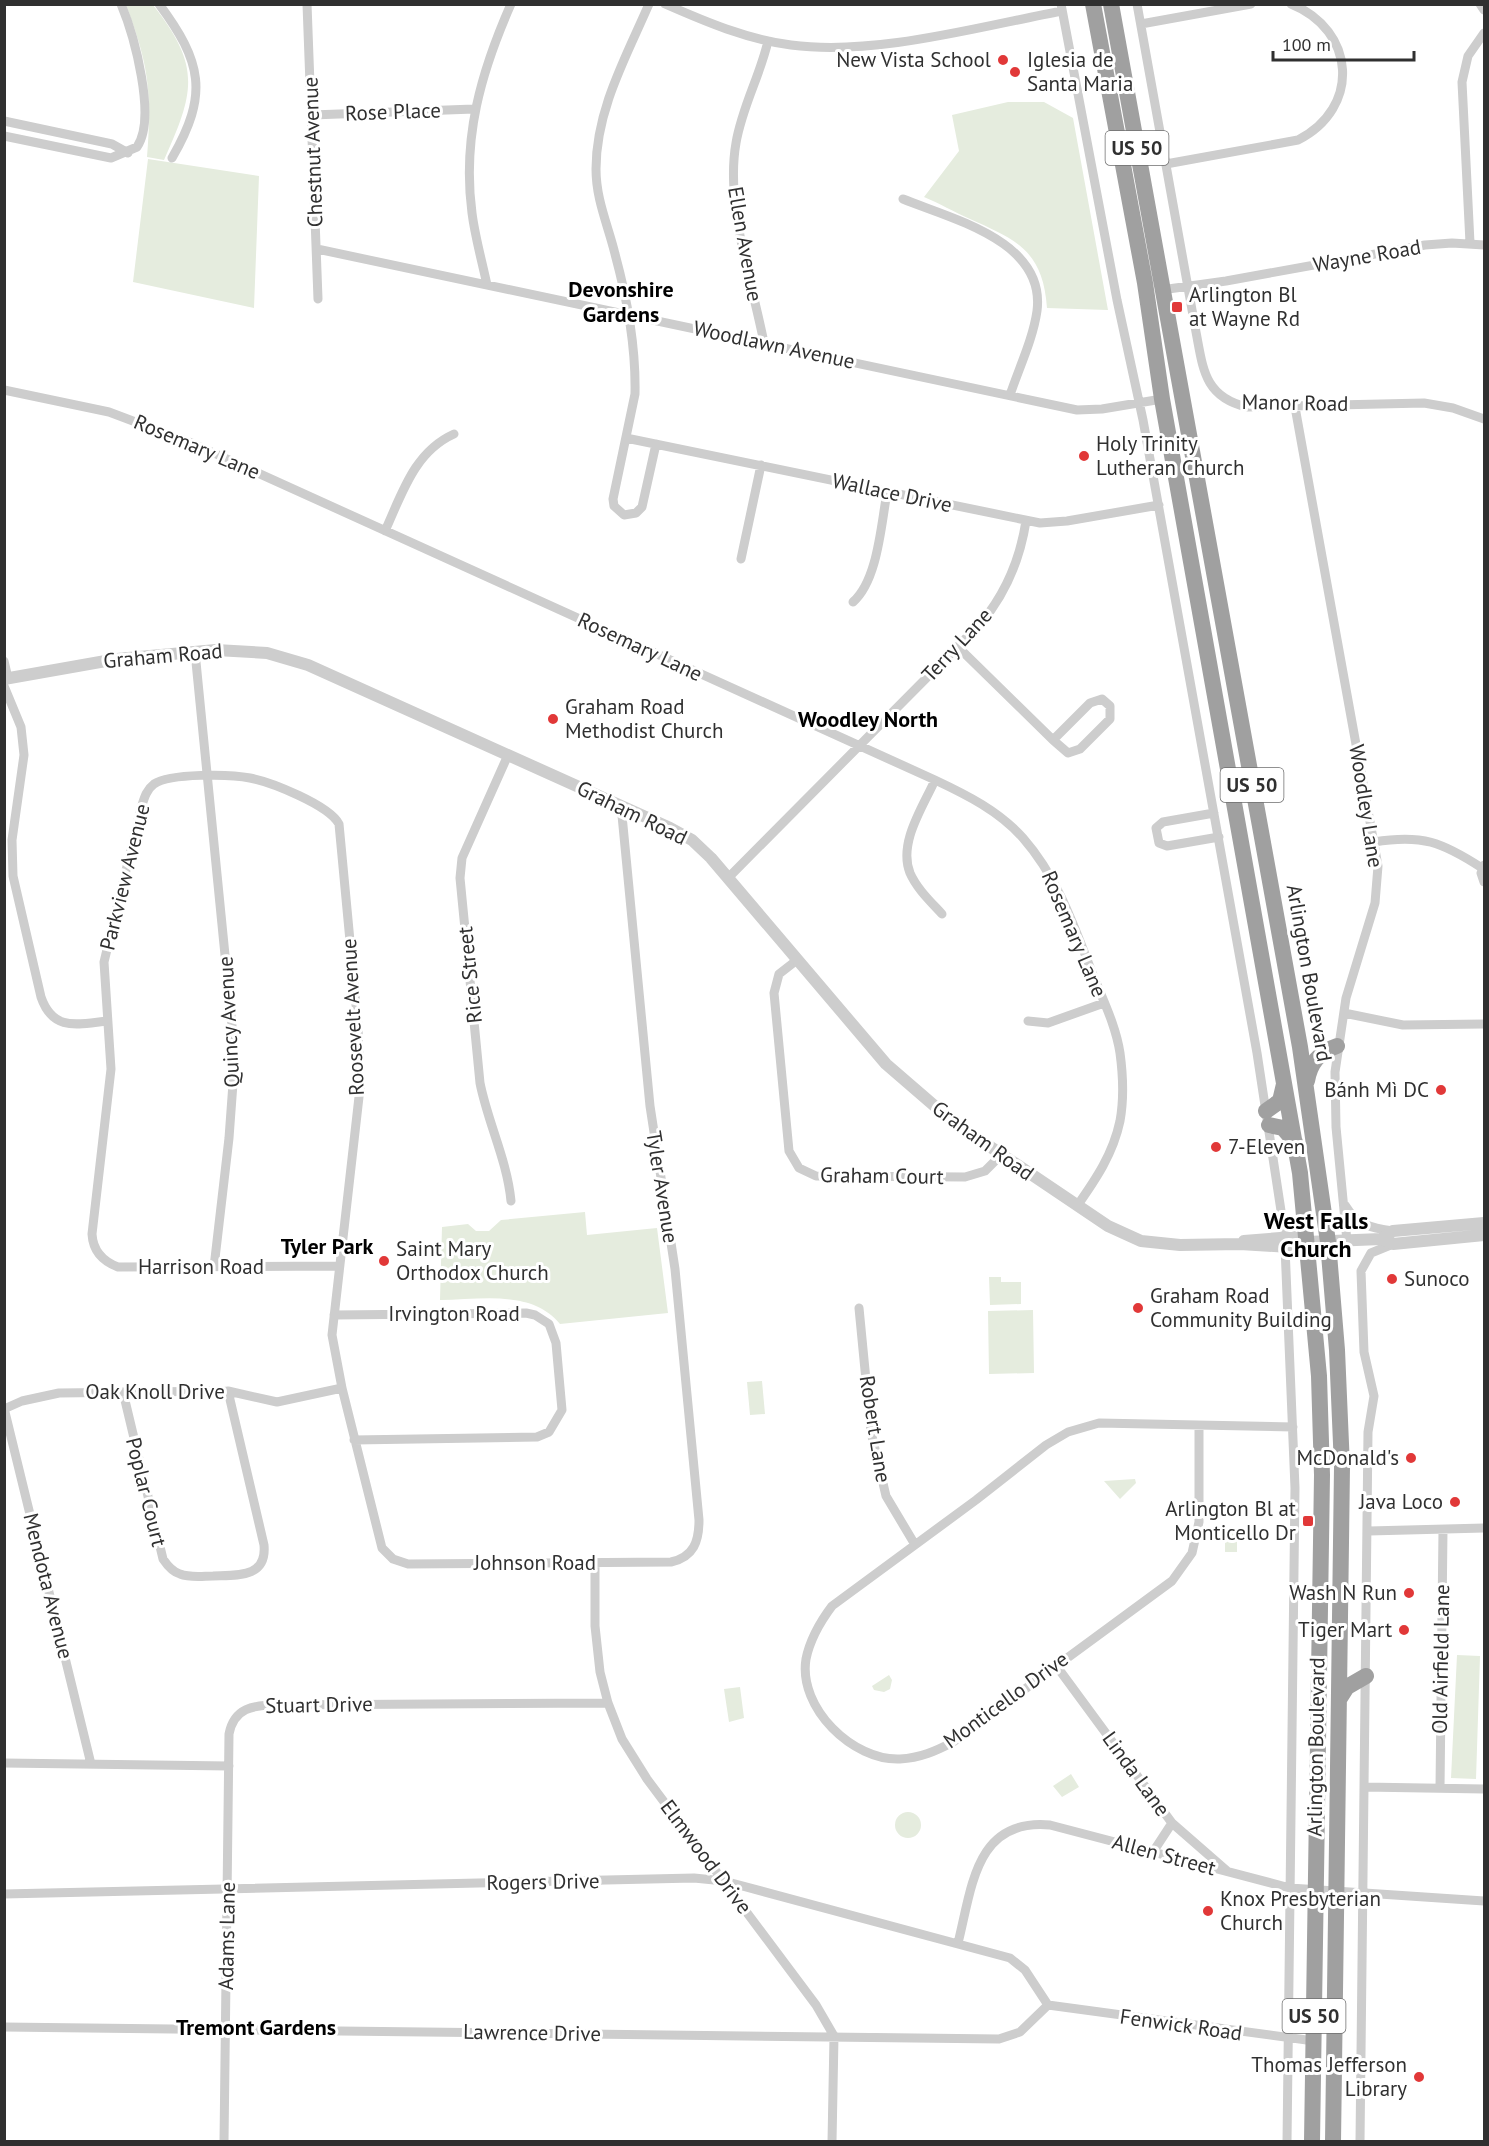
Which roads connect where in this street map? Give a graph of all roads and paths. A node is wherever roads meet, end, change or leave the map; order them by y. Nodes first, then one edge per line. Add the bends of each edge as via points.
1 (121, 4) edge
2 (159, 4) edge
3 (308, 4) edge
4 (511, 4) edge
5 (649, 4) edge
6 (665, 4) edge
7 (1093, 4) edge
8 (1111, 4) edge
9 (1137, 4) edge
10 (1251, 4) edge
11 (1291, 4) edge
12 (1479, 4) edge
13 (1061, 8) edge
14 (1485, 10) edge
15 (1141, 24) junction
16 (1485, 33) edge
17 (768, 41) junction
18 (474, 109) junction
19 (312, 115) junction
20 (4, 121) edge
21 (4, 136) edge
22 (128, 153) junction
23 (172, 158) dead end
24 (1166, 164) junction
25 (903, 199) dead end
26 (1470, 243) junction
27 (1485, 245) edge
28 (317, 249) junction
29 (1145, 282) junction
30 (487, 285) junction
31 (1188, 287) junction
32 (1164, 291) junction
33 (318, 300) dead end
34 (627, 315) junction
35 (764, 343) junction
36 (4, 390) edge
37 (1010, 395) junction
38 (1162, 399) junction
39 (1139, 402) junction
40 (1295, 407) junction
41 (1485, 419) edge
42 (1186, 425) junction
43 (454, 434) dead end
44 (626, 438) junction
45 (656, 444) junction
46 (761, 465) junction
47 (888, 493) junction
48 (1159, 505) junction
49 (1026, 521) junction
50 (385, 531) junction
51 (741, 559) dead end
52 (853, 602) dead end
53 (958, 647) junction
54 (195, 651) junction
55 (4, 661) edge
56 (6, 681) edge
57 (1053, 740) junction
58 (860, 746) junction
59 (508, 755) junction
60 (207, 777) junction
61 (936, 780) junction
62 (621, 805) junction
63 (1214, 813) junction
64 (1219, 837) junction
65 (1374, 842) junction
66 (1483, 867) edge
67 (729, 877) junction
68 (1485, 882) edge
69 (942, 914) dead end
70 (797, 960) junction
71 (1104, 1003) junction
72 (1344, 1013) junction
73 (107, 1021) junction
74 (1028, 1021) dead end
75 (1485, 1024) edge
76 (1337, 1046) junction
77 (1284, 1077) junction
78 (1306, 1094) junction
79 (1268, 1118) junction
80 (1295, 1142) junction
81 (1001, 1155) junction
82 (799, 1168) junction
83 (792, 1177) dead end
84 (511, 1201) dead end
85 (1344, 1203) junction
86 (1077, 1206) junction
87 (1485, 1223) edge
88 (1485, 1235) edge
89 (1393, 1237) junction
90 (1347, 1240) junction
91 (1285, 1242) junction
92 (1307, 1242) junction
93 (1328, 1242) junction
94 (102, 1258) joint
95 (339, 1266) junction
96 (214, 1267) junction
97 (859, 1308) dead end
98 (334, 1315) junction
99 (342, 1388) junction
100 (228, 1391) junction
101 (123, 1392) junction
102 (5, 1409) edge
103 (1199, 1426) junction
104 (1293, 1427) junction
105 (354, 1440) junction
106 (1485, 1528) edge
107 (1443, 1530) junction
108 (1369, 1531) junction
109 (914, 1543) junction
110 (393, 1559) joint
111 (678, 1560) joint
112 (595, 1562) junction
113 (1340, 1656) junction
114 (1055, 1664) junction
115 (1366, 1676) junction
116 (1340, 1698) junction
117 (608, 1703) junction
118 (4, 1763) edge
119 (90, 1764) junction
120 (229, 1766) junction
121 (1364, 1786) junction
122 (1440, 1788) junction
123 (1485, 1789) edge
124 (1172, 1823) junction
125 (1153, 1852) junction
126 (1228, 1873) junction
127 (724, 1881) junction
128 (1290, 1888) junction
129 (228, 1889) junction
130 (1316, 1891) junction
131 (1336, 1892) junction
132 (4, 1894) edge
133 (1364, 1894) junction
134 (1485, 1901) edge
135 (958, 1943) junction
136 (1048, 2006) junction
137 (4, 2027) edge
138 (226, 2029) junction
139 (834, 2036) junction
140 (1288, 2040) junction
141 (1314, 2041) junction
142 (224, 2142) edge
143 (832, 2142) edge
144 (1287, 2142) edge
145 (1312, 2142) edge
146 (1333, 2142) edge
147 (1360, 2142) edge

1 - 22 street via 137,48 143,98 143,134 137,147
2 - 23 street via 185,41 196,73 194,109
3 - 19 street, Chestnut Avenue
4 - 18 street via 486,62
5 - 34 street via 608,101 597,145 600,205 617,259
6 - 17 street via 732,32
7 - 29 highway, Arlington Boulevard / US 50
8 - 32 highway, Arlington Boulevard / US 50
9 - 15 street, Manor Road
10 - 15 street
11 - 24 street via 1316,17 1337,45 1342,85 1329,115 1317,129 1298,140
12 - 14 street
13 - 17 street via 875,45 819,48
13 - 39 street
15 - 24 street, Manor Road
16 - 26 street via 1467,56 1462,82
17 - 35 street, Ellen Avenue via 739,127 733,166 735,202
18 - 19 street, Rose Place
18 - 30 street via 470,187
19 - 28 street, Chestnut Avenue
20 - 22 street via 112,144
21 - 22 street via 111,159
24 - 31 street, Manor Road
25 - 37 street via 996,238 1015,252 1029,270 1037,293 1037,311
26 - 27 street, Wayne Road
26 - 31 street, Wayne Road via 1425,245
28 - 30 street, Woodlawn Avenue
28 - 33 street, Chestnut Avenue
29 - 32 street
29 - 38 highway, Arlington Boulevard / US 50
30 - 34 street, Woodlawn Avenue
31 - 32 street, Wayne Road
31 - 40 street, Manor Road via 1203,366 1212,388 1225,399 1247,407
32 - 42 highway, Arlington Boulevard / US 50
34 - 35 street, Woodlawn Avenue
34 - 44 street via 635,378
35 - 37 street, Woodlawn Avenue
36 - 50 street, Rosemary Lane via 137,421
37 - 39 street, Woodlawn Avenue via 1085,410
38 - 39 street, Woodlawn Avenue
38 - 42 highway via 1173,403
38 - 77 highway, Arlington Boulevard / US 50
39 - 48 street
40 - 41 street, Manor Road via 1424,403
40 - 65 street, Woodley Lane
42 - 78 highway, Arlington Boulevard / US 50
43 - 50 street via 433,445 416,463
44 - 45 street, Wallace Drive
44 - 45 street via 613,499 624,515 636,513 642,507
45 - 46 street, Wallace Drive
46 - 47 street, Wallace Drive
46 - 51 street
47 - 49 street, Wallace Drive
47 - 52 street via 869,579
48 - 49 street, Wallace Drive via 1067,521
48 - 63 street
49 - 53 street, Terry Lane via 1019,555 999,598
50 - 58 street, Rosemary Lane
53 - 57 street
53 - 58 street, Terry Lane
54 - 56 street, Graham Road via 117,659
54 - 59 street, Graham Road via 238,650 286,657
54 - 60 street
55 - 56 street
56 - 73 street via 21,728 24,755 12,840 13,876 41,997 47,1011 59,1021
57 - 57 street via 1094,700 1102,699 1110,706 1110,719 1075,752 1064,751
58 - 61 street, Rosemary Lane
58 - 67 street, Terry Lane
59 - 62 street, Graham Road
59 - 84 street, Rice Street via 462,858 460,878 480,1083
60 - 73 street, Parkview Avenue via 161,781 145,795 107,944
60 - 95 street, Roosevelt Avenue via 268,783 323,808 339,824 360,1059
60 - 96 street, Quincy Avenue via 235,1056
61 - 69 street via 911,833 907,854 910,874
61 - 71 street, Rosemary Lane via 1004,820 1040,858 1062,895
62 - 67 street, Graham Road via 692,840
62 - 111 street, Tyler Avenue via 650,1106 675,1269 699,1520 694,1548
63 - 64 street
63 - 64 street via 1163,822 1155,834 1159,843 1167,846
64 - 79 street
65 - 66 street via 1426,839
65 - 72 street, Woodley Lane via 1378,866 1375,903
66 - 68 street via 1481,878
67 - 70 street, Graham Road
70 - 81 street, Graham Road via 886,1064 935,1107
70 - 82 street, Graham Court via 779,974 774,993 789,1150
71 - 74 street via 1048,1023
71 - 86 street, Rosemary Lane via 1120,1052 1120,1119 1108,1158
72 - 75 street via 1403,1025
72 - 76 street, Woodley Lane
73 - 94 street, Parkview Avenue via 111,1070 92,1234
76 - 78 highway via 1312,1064
76 - 85 street, Woodley Lane via 1335,1098
77 - 79 highway via 1280,1101
77 - 80 highway, Arlington Boulevard / US 50
78 - 93 highway, Arlington Boulevard / US 50
79 - 80 highway
79 - 91 street
80 - 92 highway, Arlington Boulevard / US 50
81 - 82 street, Graham Court via 985,1171 965,1177 816,1176
81 - 86 street, Graham Road
82 - 83 street
85 - 89 street via 1353,1218
85 - 90 street, Woodley Lane
86 - 91 street, Graham Road via 1141,1241 1180,1245
87 - 89 street
88 - 89 street, Graham Road
89 - 90 street, Graham Road
89 - 108 street via 1371,1253 1361,1271 1364,1352 1374,1396 1368,1432
90 - 93 street, Graham Road
91 - 92 street, Graham Road
91 - 104 street
92 - 93 street, Graham Road
92 - 130 highway, Arlington Boulevard / US 50 via 1319,1376 1322,1475
93 - 113 highway, Arlington Boulevard / US 50 via 1340,1396
94 - 96 street, Harrison Road via 118,1267
95 - 96 street, Harrison Road
95 - 98 street, Roosevelt Avenue
97 - 109 street, Robert Lane via 871,1432 886,1496
98 - 99 street, Roosevelt Avenue via 333,1348
98 - 105 street, Irvington Road via 526,1313 549,1324 556,1343 562,1410 555,1425 543,1436
99 - 100 street, Oak Knoll Drive via 277,1402
99 - 105 street, Roosevelt Avenue
100 - 101 street, Oak Knoll Drive
100 - 101 street, Poplar Court via 264,1545 264,1558 258,1569 248,1575 187,1576 172,1570 163,1559
101 - 102 street, Oak Knoll Drive via 50,1394
102 - 119 street, Mendota Avenue
103 - 104 street, Monticello Drive
103 - 109 street, Monticello Drive via 1099,1424 1068,1432
103 - 114 street, Monticello Drive via 1199,1522 1192,1553 1172,1581
104 - 128 street
105 - 110 street, Roosevelt Avenue via 379,1541
106 - 107 street
107 - 108 street
107 - 122 street, Old Airfield Lane
108 - 115 street
109 - 114 street, Monticello Drive via 832,1606 816,1628 806,1661 811,1699 825,1722 854,1746 876,1756 899,1759 929,1754 953,1742
110 - 112 street, Johnson Road via 408,1564
111 - 112 street, Johnson Road
112 - 117 street, Elmwood Drive via 596,1650
113 - 115 highway via 1352,1670
113 - 116 highway, Arlington Boulevard / US 50
114 - 124 street, Linda Lane
115 - 116 highway via 1347,1687
115 - 121 street
116 - 131 highway, Arlington Boulevard / US 50
117 - 120 street, Stuart Drive via 257,1705 241,1712 231,1727
117 - 127 street, Elmwood Drive via 634,1760
118 - 119 street
119 - 120 street
120 - 129 street, Adams Lane
121 - 122 street
121 - 133 street
122 - 123 street
124 - 125 street
124 - 126 street, Linda Lane
125 - 126 street, Allen Street
125 - 135 street, Allen Street via 1050,1824 1016,1827 995,1840 981,1859
126 - 128 street, Allen Street
127 - 129 street, Rogers Drive via 694,1878
127 - 135 street, Rogers Drive
127 - 139 street, Elmwood Drive
128 - 130 street, Allen Street
128 - 140 street
129 - 132 street, Rogers Drive
129 - 138 street, Adams Lane
130 - 131 street, Allen Street
130 - 141 highway, Arlington Boulevard / US 50
131 - 133 street, Allen Street
131 - 146 highway, Arlington Boulevard / US 50
133 - 134 street, Allen Street
133 - 147 street
135 - 136 street, Rogers Drive via 1010,1958 1031,1978
136 - 139 street, Lawrence Drive via 1020,2032 1005,2038
136 - 140 street, Fenwick Road
137 - 138 street, Lawrence Drive
138 - 139 street, Lawrence Drive
138 - 142 street, Adams Lane
139 - 143 street
140 - 141 street, Fenwick Road
140 - 144 street
141 - 145 highway, Arlington Boulevard / US 50

